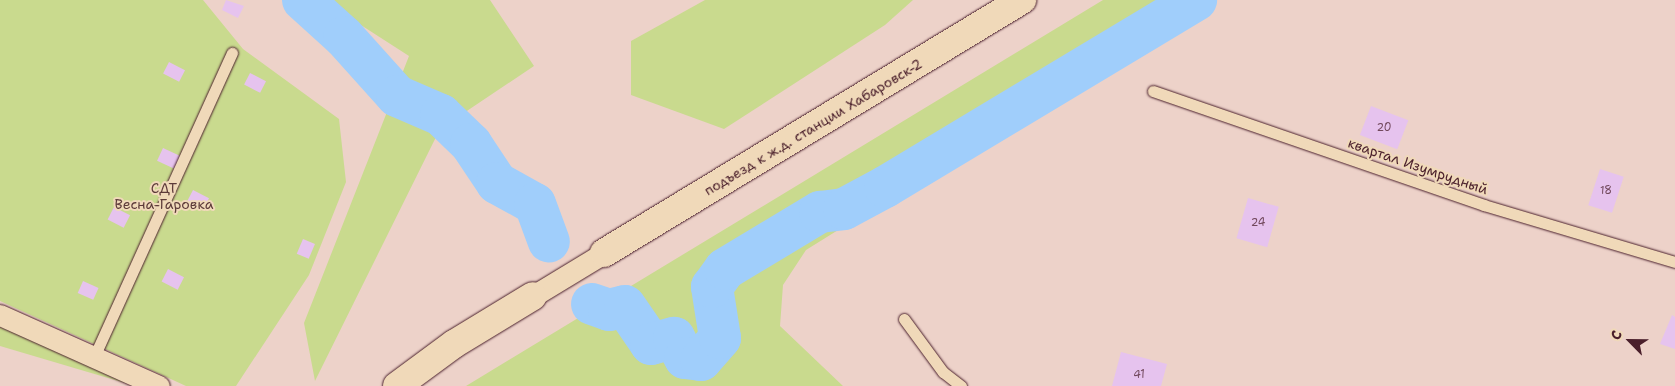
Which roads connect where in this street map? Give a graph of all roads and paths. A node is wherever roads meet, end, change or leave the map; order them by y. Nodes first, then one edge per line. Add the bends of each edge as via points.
1 (1022, 0) edge
2 (232, 53) dead end
3 (1153, 91) dead end
4 (604, 253) joint
5 (1675, 262) edge
6 (533, 296) joint
7 (0, 315) edge
8 (904, 319) dead end
9 (94, 357) junction
10 (159, 386) edge
11 (397, 386) edge
12 (961, 386) edge

1 - 4 street, подъезд к ж.д. станции Хабаровск-2
2 - 9 lane
3 - 5 lane, квартал Изумрудный via 1484,206
4 - 6 street
6 - 11 street via 454,344
7 - 9 street
8 - 12 lane via 943,372
9 - 10 street

